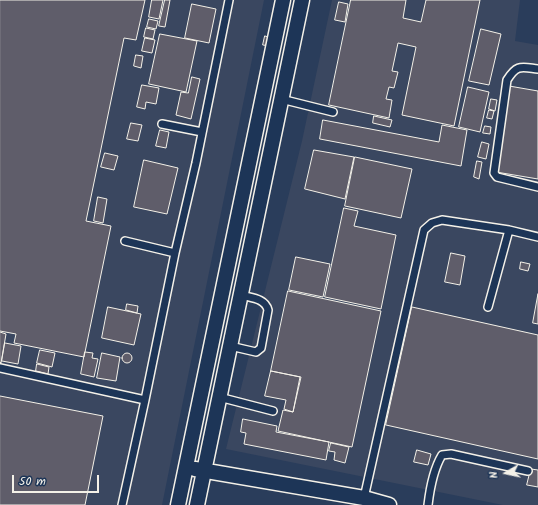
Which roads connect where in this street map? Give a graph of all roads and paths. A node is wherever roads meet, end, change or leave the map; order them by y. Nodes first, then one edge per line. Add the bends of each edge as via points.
1 (229, 0) edge
2 (283, 0) edge
3 (302, 0) edge
4 (538, 69) edge
5 (281, 99) junction
6 (333, 112) dead end
7 (162, 124) dead end
8 (202, 132) junction
9 (538, 187) edge
10 (509, 230) junction
11 (538, 238) edge
12 (125, 241) dead end
13 (175, 253) junction
14 (241, 295) junction
15 (488, 308) dead end
16 (230, 346) junction
17 (0, 368) edge
18 (219, 397) junction
19 (145, 400) junction
20 (273, 411) dead end
21 (186, 467) junction
22 (204, 471) junction
23 (528, 471) dead end
24 (364, 498) junction
25 (122, 505) edge
26 (178, 505) edge
27 (197, 505) edge
28 (389, 505) edge
29 (428, 505) edge

1 - 8 lane
2 - 21 street
3 - 5 street
4 - 9 lane via 520,67 513,71 507,80 494,172 503,180
5 - 6 lane
5 - 14 street
7 - 8 lane
8 - 13 lane
10 - 11 lane
10 - 15 lane
10 - 24 lane via 442,220 432,223 424,230
12 - 13 lane
13 - 19 lane
14 - 16 street
14 - 16 lane via 264,301 267,305 261,348 256,352
16 - 18 street
17 - 19 lane
18 - 20 lane
18 - 22 street
19 - 25 lane
21 - 22 street
21 - 26 street
22 - 24 street
22 - 27 street
23 - 29 lane via 451,454 442,455 430,486
24 - 28 street

